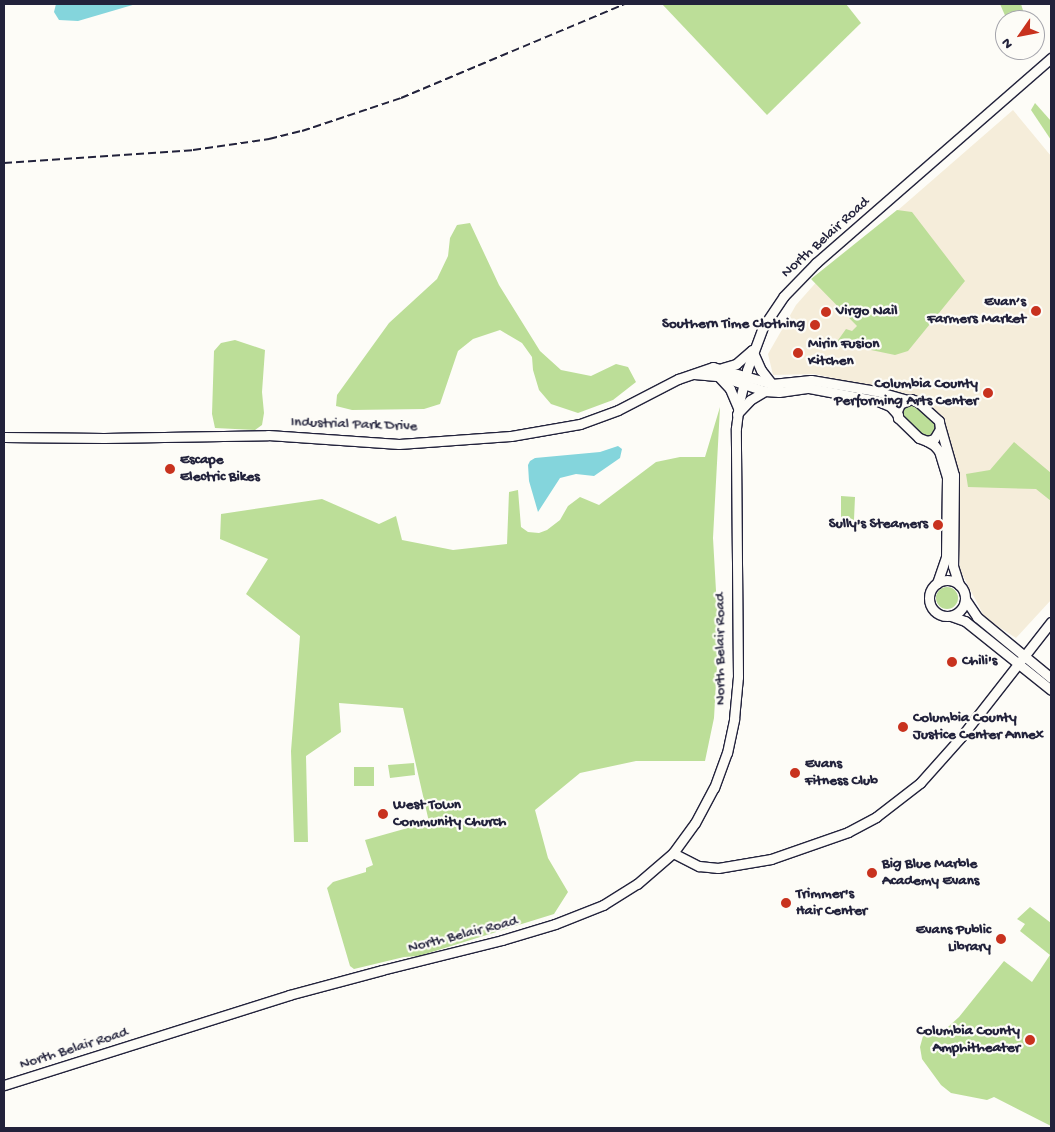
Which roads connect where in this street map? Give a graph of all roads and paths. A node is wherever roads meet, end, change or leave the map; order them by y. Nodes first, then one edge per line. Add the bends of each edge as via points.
1 (1051, 58) edge
2 (752, 350) junction
3 (720, 372) junction
4 (744, 380) junction
5 (772, 384) junction
6 (826, 387) junction
7 (765, 391) junction
8 (907, 400) junction
9 (738, 412) junction
10 (898, 415) junction
11 (940, 426) junction
12 (4, 437) edge
13 (927, 441) junction
14 (937, 583) junction
15 (959, 585) junction
16 (965, 599) junction
17 (951, 616) junction
18 (1051, 622) edge
19 (1021, 659) junction
20 (1051, 678) edge
21 (1051, 690) edge
22 (673, 853) junction
23 (4, 1085) edge

1 - 2 street, North Belair Road via 799,278 770,315
2 - 3 street
2 - 4 street, North Belair Road
2 - 5 street
3 - 4 street, Industrial Park Drive
3 - 9 street
3 - 12 street, Industrial Park Drive via 691,374 618,410 580,424 511,436 399,444 268,435
4 - 5 street
4 - 7 street
4 - 9 street, North Belair Road
5 - 6 street via 811,380
6 - 7 street
6 - 8 street
6 - 10 street via 883,402
7 - 9 street
8 - 10 street via 898,407
8 - 11 street via 918,402
9 - 22 street, North Belair Road via 735,534 738,676 734,719 727,753 714,788
10 - 13 street via 900,421
11 - 13 street via 936,437
11 - 15 street via 954,475 953,566
13 - 14 street via 939,451 946,478 946,557
14 - 15 street via 946,580
14 - 17 street via 930,593 931,606 938,614
15 - 16 street
16 - 17 street via 961,610
16 - 19 street via 977,618
17 - 19 street via 965,621
18 - 19 street
19 - 20 street
19 - 21 street
19 - 22 street via 961,737 920,783 876,817 848,832 772,858 727,866 699,866
22 - 23 street, North Belair Road via 637,884 603,905 555,924 289,995

